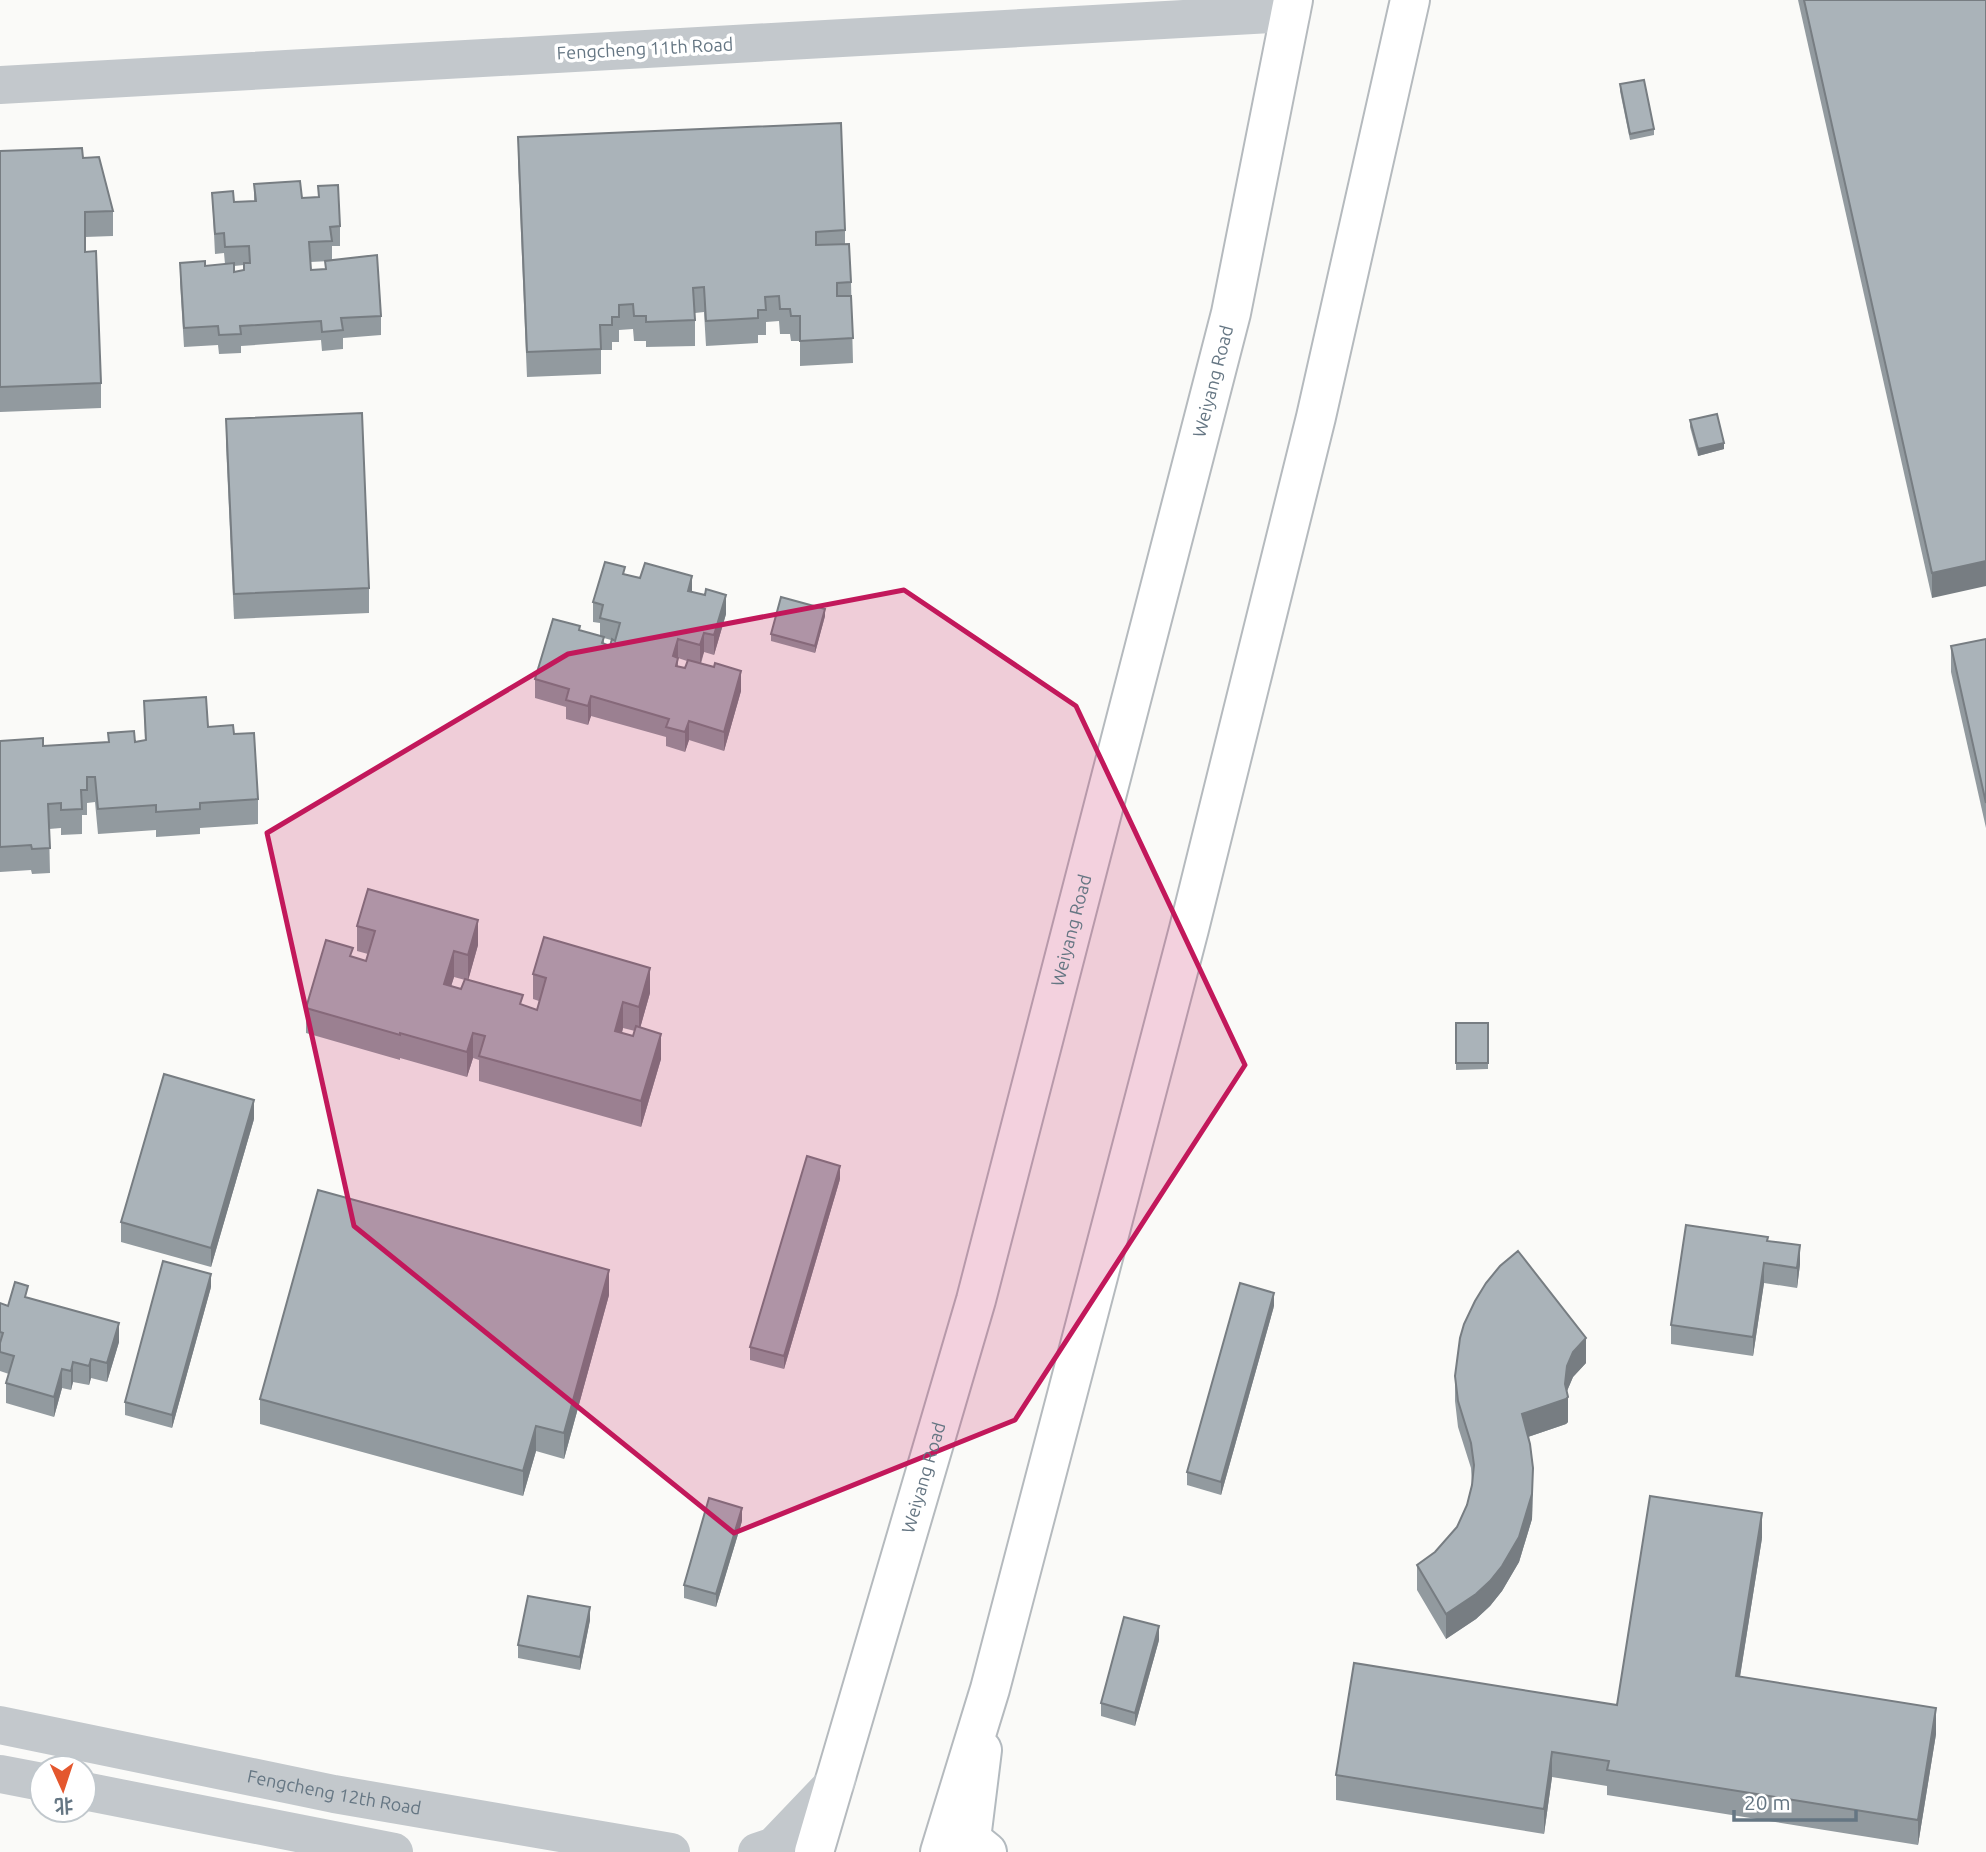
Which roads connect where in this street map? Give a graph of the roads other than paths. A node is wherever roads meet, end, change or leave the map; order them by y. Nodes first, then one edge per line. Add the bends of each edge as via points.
1 (1410, 0) edge
2 (1292, 6) edge
3 (0, 85) edge
4 (990, 1689) junction
5 (0, 1725) edge
6 (0, 1774) edge
7 (28, 1780) edge
8 (837, 1780) junction
9 (98, 1794) edge
10 (394, 1852) edge
11 (671, 1852) edge
12 (757, 1852) edge
13 (814, 1852) edge
14 (940, 1852) edge
15 (987, 1852) edge

1 - 4 main road via 1316,417
2 - 3 street, Fengcheng 11th Road
2 - 8 main road, Weiyang Road via 1231,313 976,1300
4 - 14 main road
4 - 15 main road via 971,1839
5 - 11 street, Fengcheng 12th Road via 334,1794
6 - 7 street
8 - 12 street via 774,1846
8 - 13 main road, Weiyang Road
9 - 10 street

